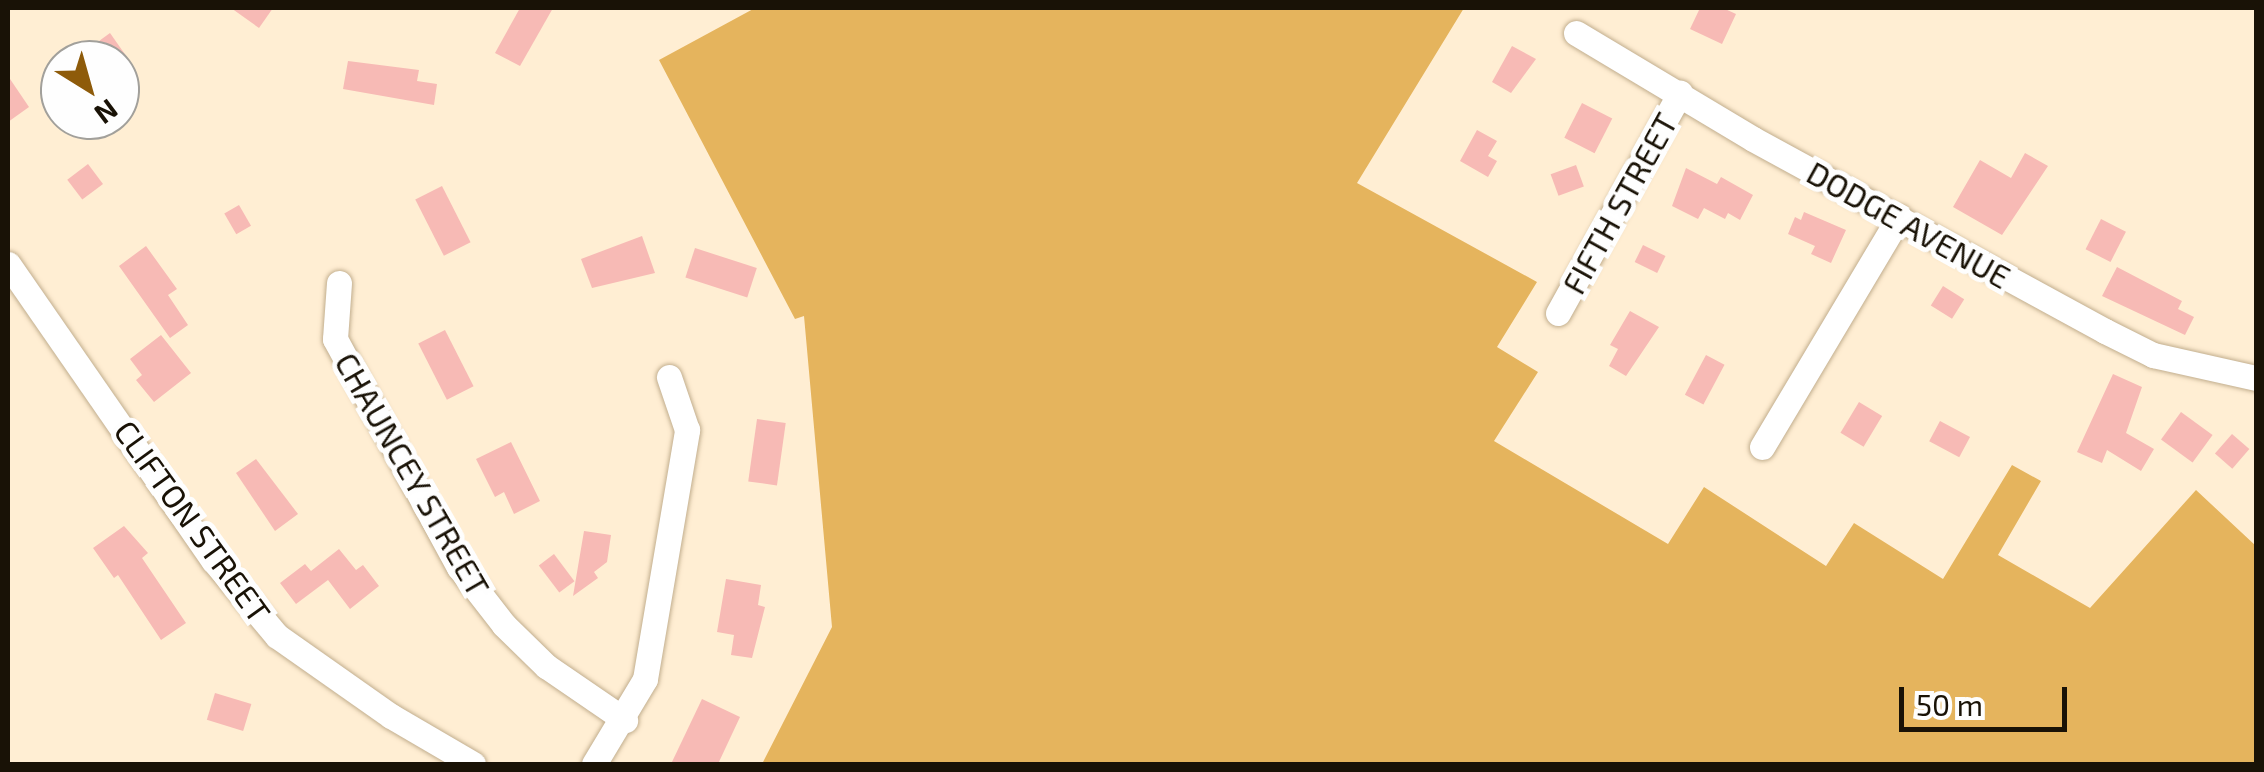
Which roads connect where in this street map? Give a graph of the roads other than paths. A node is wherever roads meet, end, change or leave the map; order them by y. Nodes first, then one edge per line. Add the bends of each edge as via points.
1 (1576, 33) dead end
2 (1680, 93) junction
3 (1899, 217) junction
4 (8, 264) edge
5 (339, 284) dead end
6 (1558, 313) dead end
7 (669, 378) dead end
8 (2256, 378) edge
9 (1762, 447) dead end
10 (624, 720) junction
11 (473, 764) edge
12 (594, 764) edge

1 - 2 street, DODGE AVENUE
2 - 3 street, DODGE AVENUE
2 - 6 street, FIFTH STREET
3 - 8 street, DODGE AVENUE via 2153,355
3 - 9 street
4 - 11 street, CLIFTON STREET via 214,561 277,636
5 - 10 street, CHAUNCEY STREET via 335,339 458,567 546,666
7 - 10 street via 687,430 645,678
10 - 12 street

